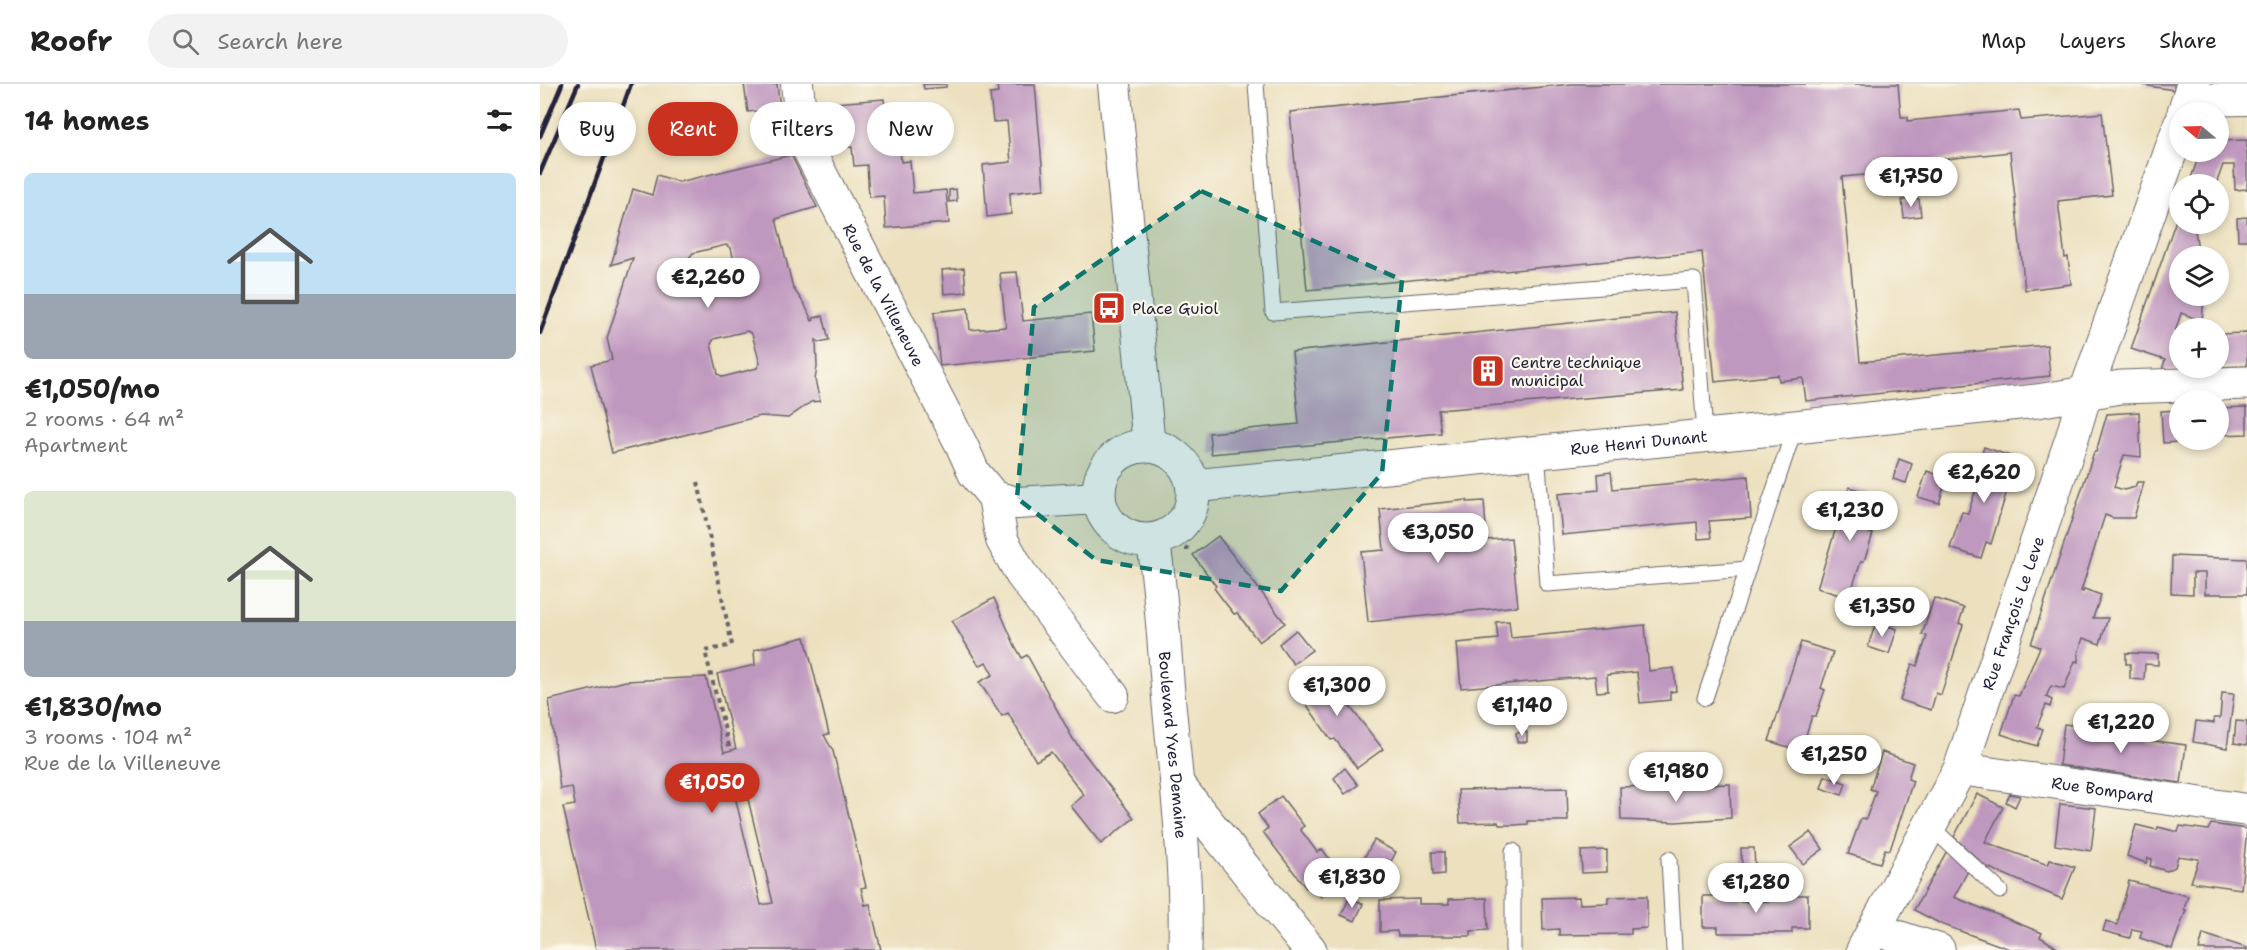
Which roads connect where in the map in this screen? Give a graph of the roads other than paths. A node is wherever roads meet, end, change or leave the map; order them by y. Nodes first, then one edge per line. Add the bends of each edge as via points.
1 (797, 84) edge
2 (1114, 84) edge
3 (1256, 84) edge
4 (2247, 99) edge
5 (2216, 102) edge
6 (2169, 154) edge
7 (2247, 383) edge
8 (2085, 394) junction
9 (1795, 427) junction
10 (1705, 435) junction
11 (1149, 446) junction
12 (1537, 452) junction
13 (1193, 486) junction
14 (994, 497) junction
15 (1098, 498) junction
16 (1153, 540) junction
17 (1748, 569) junction
18 (1113, 696) dead end
19 (1705, 698) dead end
20 (1960, 769) junction
21 (1177, 784) junction
22 (2247, 810) edge
23 (1929, 825) junction
24 (1513, 851) dead end
25 (1668, 859) dead end
26 (2000, 891) dead end
27 (1868, 939) edge
28 (1307, 949) edge
29 (1185, 950) edge
30 (1513, 950) edge
31 (1674, 950) edge
32 (1939, 950) edge

1 - 14 street, Rue de la Villeneuve via 803,139 974,473
2 - 11 street
3 - 10 lane via 1273,312 1694,280
4 - 5 street
6 - 8 street, Rue François Le Leve
7 - 8 street, Rue Henri Dunant via 2121,387
8 - 9 street, Rue Henri Dunant
8 - 20 street, Rue François Le Leve
9 - 10 street, Rue Henri Dunant
9 - 17 lane
10 - 12 street, Rue Henri Dunant
11 - 13 street via 1161,448 1182,462
11 - 15 street via 1122,451 1111,460 1103,471
12 - 13 street, Rue Henri Dunant
12 - 17 lane via 1547,584
13 - 16 street via 1189,513 1181,524 1171,534
14 - 15 street via 1017,503
14 - 18 street, Rue de la Villeneuve via 1002,540 1022,574
15 - 16 street via 1108,523 1119,533
16 - 21 street, Boulevard Yves Demaine
17 - 19 lane
20 - 22 street, Rue Bompard
20 - 23 street, Rue François Le Leve
21 - 28 street
21 - 29 street, Boulevard Yves Demaine
23 - 26 lane
23 - 27 street, Rue François Le Leve
24 - 30 lane
25 - 31 lane
27 - 32 street

